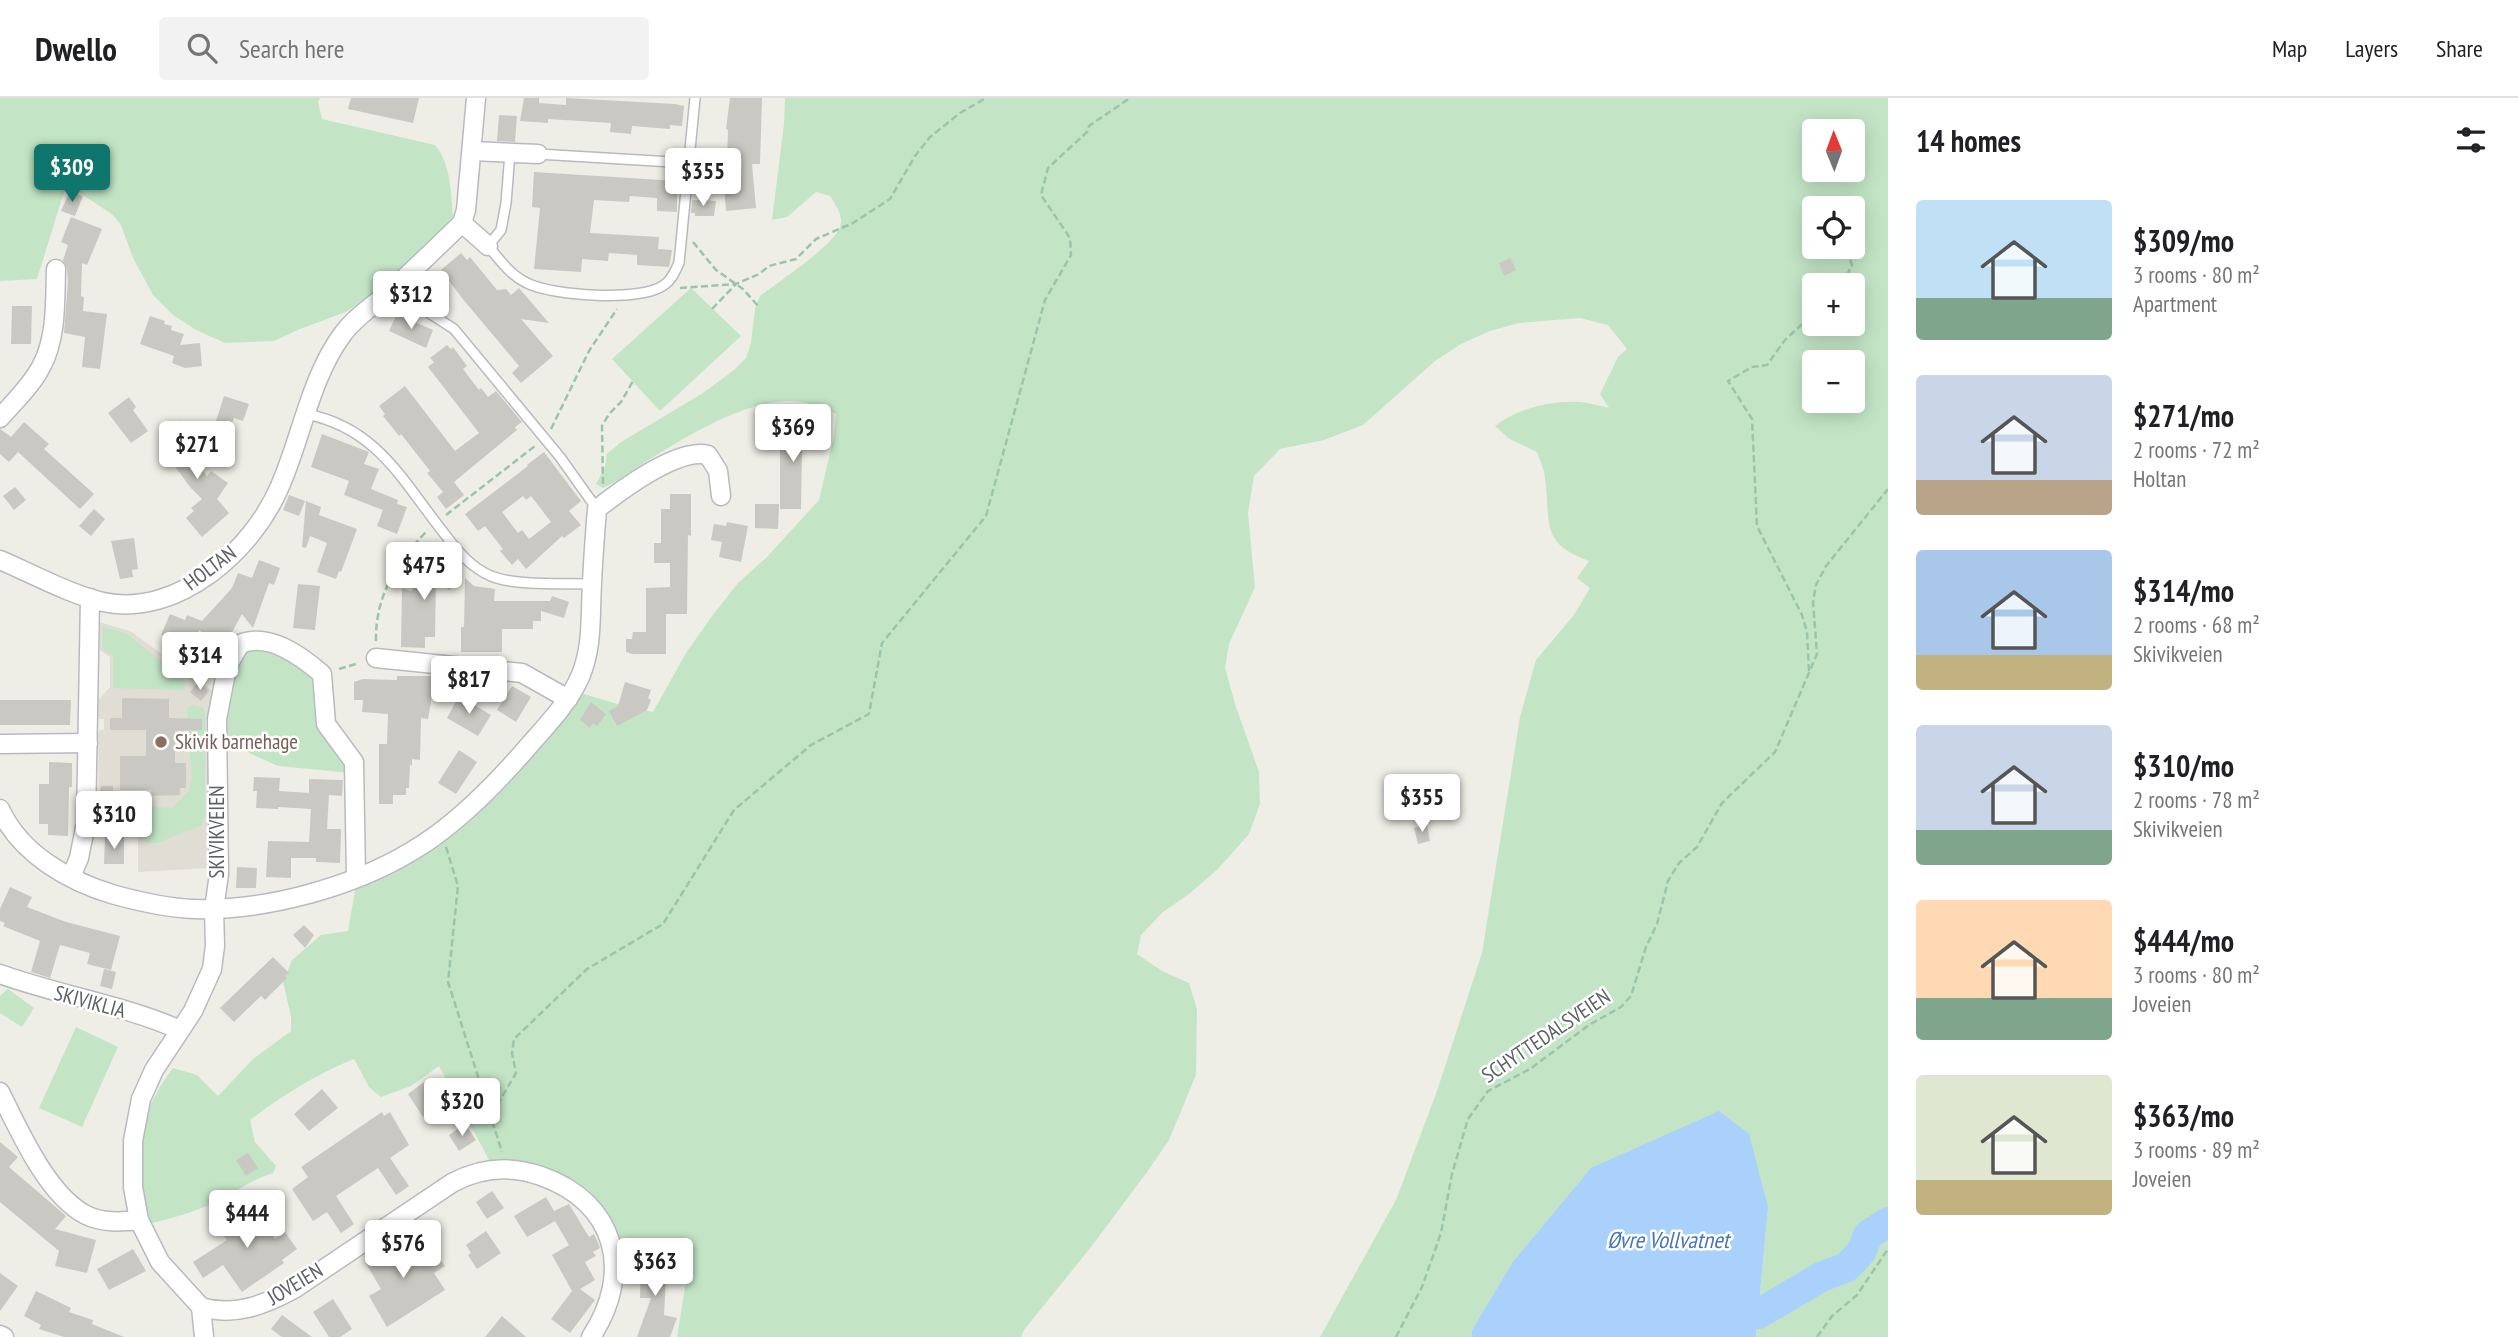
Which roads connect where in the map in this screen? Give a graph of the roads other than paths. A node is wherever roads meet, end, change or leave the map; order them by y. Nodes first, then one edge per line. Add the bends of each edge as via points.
1 (476, 98) edge
2 (695, 98) edge
3 (472, 151) junction
4 (510, 153) junction
5 (538, 154) joint
6 (689, 163) junction
7 (463, 223) junction
8 (488, 246) junction
9 (56, 269) dead end
10 (392, 289) junction
11 (306, 414) junction
12 (0, 418) edge
13 (721, 496) dead end
14 (600, 507) junction
15 (0, 560) edge
16 (592, 584) junction
17 (90, 598) junction
18 (376, 658) road end
19 (568, 699) junction
20 (88, 743) junction
21 (0, 744) edge
22 (0, 809) edge
23 (71, 877) junction
24 (356, 877) junction
25 (214, 909) junction
26 (0, 974) edge
27 (180, 1030) junction
28 (0, 1093) edge
29 (139, 1220) junction
30 (201, 1307) junction
31 (204, 1337) edge
32 (591, 1337) edge

1 - 3 street
2 - 6 lane
3 - 4 street
3 - 7 street
4 - 5 street
4 - 8 lane via 501,230
5 - 6 lane
6 - 8 lane via 679,263 664,286 649,293 559,292 530,285
7 - 8 street
7 - 10 street, HOLTAN
9 - 12 street via 47,356
10 - 11 street, HOLTAN via 343,333 321,371
10 - 14 lane via 454,329
11 - 16 lane via 339,424 372,443 472,564 494,578
11 - 17 street, HOLTAN via 274,498 262,520 228,558 188,588 163,599 120,604
13 - 14 street via 718,471 708,455 701,453 652,473
14 - 16 street, SKIVIKVEIEN
15 - 17 street, HOLTAN
16 - 19 street, SKIVIKVEIEN via 588,654
17 - 20 street
18 - 19 street via 522,673
19 - 24 street, SKIVIKVEIEN via 505,773 442,831 411,852
20 - 21 street
20 - 23 street via 86,823
22 - 23 street, SKIVIKVEIEN via 34,853
23 - 25 street, SKIVIKVEIEN via 95,889 155,905
24 - 25 street, SKIVIKVEIEN via 266,903
24 - 25 street, SKIVIKVEIEN via 354,762 327,724 322,674 303,658 254,640 240,644 231,658 216,719 219,874
25 - 27 street via 212,969 204,993
26 - 27 street, SKIVIKLIA
27 - 29 street via 154,1070 135,1121 133,1186
28 - 29 street via 42,1168 75,1208 105,1221
29 - 30 street via 160,1262
30 - 31 street
30 - 32 street, JOVEIEN via 229,1312 272,1301 452,1183 467,1175 505,1169 529,1172 575,1192 603,1223 614,1280

